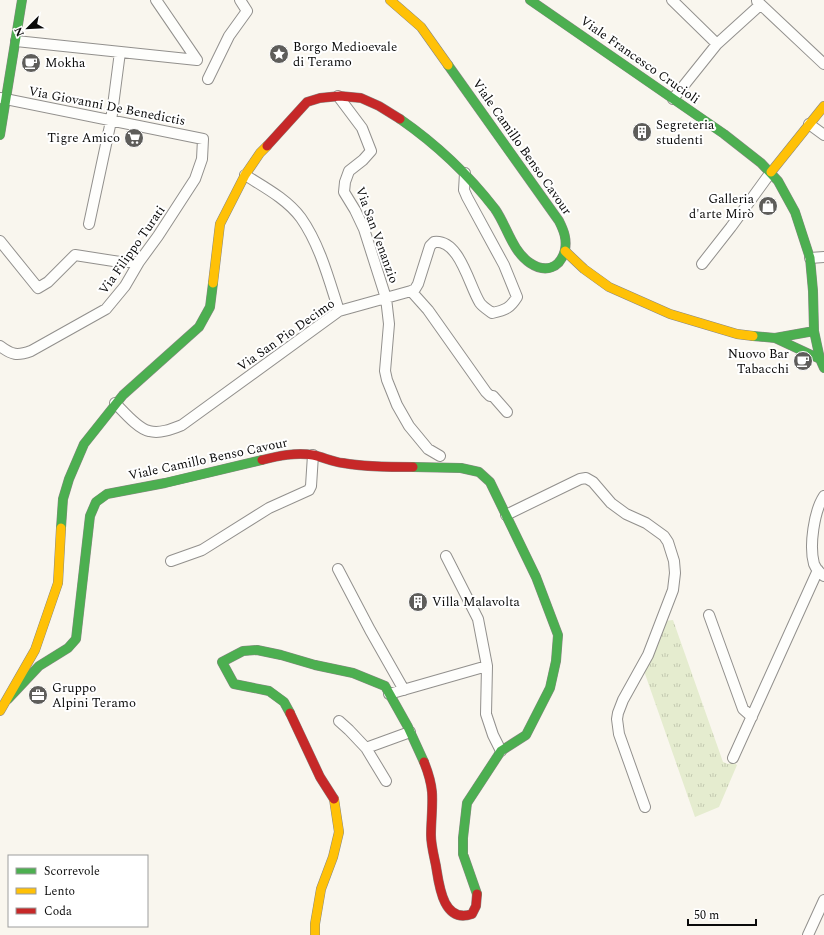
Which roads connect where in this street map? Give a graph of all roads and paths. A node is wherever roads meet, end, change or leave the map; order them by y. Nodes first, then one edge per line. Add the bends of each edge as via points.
1 (22, 0) edge
2 (156, 0) edge
3 (240, 0) edge
4 (390, 0) edge
5 (672, 0) edge
6 (535, 2) edge
7 (758, 2) edge
8 (16, 41) junction
9 (717, 44) junction
10 (120, 52) junction
11 (824, 64) edge
12 (208, 79) dead end
13 (338, 96) junction
14 (3, 99) edge
15 (673, 99) junction
16 (824, 106) edge
17 (111, 121) junction
18 (809, 124) junction
19 (0, 135) edge
20 (824, 135) edge
21 (203, 139) joint
22 (771, 172) junction
23 (465, 173) junction
24 (245, 175) junction
25 (89, 224) dead end
26 (0, 241) edge
27 (564, 251) junction
28 (824, 257) edge
29 (810, 258) junction
30 (139, 262) junction
31 (702, 264) dead end
32 (411, 291) junction
33 (386, 298) junction
34 (339, 311) junction
35 (814, 331) junction
36 (775, 338) junction
37 (0, 346) edge
38 (822, 364) edge
39 (115, 403) junction
40 (507, 412) dead end
41 (313, 455) junction
42 (440, 456) dead end
43 (824, 496) edge
44 (506, 515) junction
45 (446, 556) dead end
46 (171, 561) dead end
47 (338, 568) dead end
48 (821, 573) edge
49 (709, 615) dead end
50 (42, 630) junction
51 (47, 645) junction
52 (71, 647) junction
53 (35, 650) junction
54 (48, 659) junction
55 (487, 666) junction
56 (404, 690) junction
57 (389, 694) junction
58 (8, 699) junction
59 (0, 711) edge
60 (752, 718) junction
61 (339, 721) dead end
62 (410, 732) junction
63 (366, 748) junction
64 (501, 751) junction
65 (733, 758) dead end
66 (386, 781) dead end
67 (645, 807) dead end
68 (824, 900) edge
69 (315, 935) edge
70 (808, 935) edge

1 - 8 main road
2 - 10 street via 197,60
3 - 12 street via 247,11 229,36
4 - 27 main road, Viale Camillo Benso Cavour via 421,27 559,221 566,236
5 - 9 street
6 - 15 main road, Viale Francesco Crucioli
7 - 9 street
7 - 11 street
8 - 10 street
8 - 14 main road
9 - 15 street
10 - 17 street
13 - 23 main road via 360,98 384,109 435,144
13 - 24 main road via 317,98 307,102 260,153
13 - 33 street, Via San Venanzio via 362,128 371,151 350,171 344,192 364,229
14 - 17 street, Via Giovanni De Benedictis
14 - 19 main road
15 - 22 main road, Viale Francesco Crucioli
16 - 18 main road
17 - 21 street, Via Giovanni De Benedictis
17 - 25 street
18 - 20 street
18 - 22 main road
21 - 30 street, Via Filippo Turati via 202,159 195,179
22 - 29 main road, Viale Francesco Crucioli via 783,188 795,212
22 - 31 street
23 - 27 main road via 496,212 519,251 530,262 547,269 556,266
23 - 32 street via 464,190 467,198 504,265 517,297 511,306 492,313 481,305 458,257 439,241 430,246 418,284
24 - 34 street via 282,200 300,217 314,240
24 - 39 main road via 220,224 212,298 199,327
26 - 30 street via 38,288 48,282 75,255 120,262
27 - 36 main road via 609,287 670,314 737,334
28 - 29 street
29 - 35 main road, Viale Francesco Crucioli via 814,291
30 - 37 street, Via Filippo Turati via 125,286 106,309 31,351 14,355
32 - 33 street, Via San Pio Decimo
32 - 40 street via 428,310 486,392
33 - 34 street, Via San Pio Decimo
33 - 42 street, Via San Venanzio via 389,324 385,371 387,380 409,426 428,449
34 - 39 street, Via San Pio Decimo via 182,425 168,431 148,431
35 - 36 main road
35 - 38 main road, Viale Francesco Crucioli
36 - 38 main road
39 - 50 main road via 84,444 65,490 58,583
41 - 44 main road, Viale Camillo Benso Cavour via 371,468 456,468 479,472 490,482
41 - 46 street via 309,490 269,508 202,550
41 - 52 main road, Viale Camillo Benso Cavour via 281,455 165,483 118,491 107,494 96,502 90,516 76,639
43 - 48 street via 816,512 812,548 814,563
44 - 64 main road, Viale Camillo Benso Cavour via 536,577 558,635 550,688 526,734
44 - 67 street via 586,478 593,482 611,503 626,514 646,523 668,542 676,573 673,590 648,655 620,707 617,719 619,734
45 - 55 street via 478,619
47 - 56 street
48 - 60 street
49 - 60 street via 743,710
50 - 51 main road
50 - 53 main road
51 - 52 main road via 55,649
51 - 53 main road
51 - 54 main road via 51,653
52 - 54 main road
53 - 58 main road
54 - 58 main road
55 - 56 street
55 - 64 street via 486,714
56 - 57 street
57 - 62 main road
57 - 69 main road via 385,686 353,673 257,650 243,651 222,662 234,684 269,691 284,702 320,777 334,800 338,832 333,857 321,889
58 - 59 main road
60 - 65 street
61 - 63 street
62 - 63 street
62 - 64 main road via 430,776 431,838 441,894 451,911 460,916 472,914 476,906 477,893 463,854 467,804
63 - 66 street
68 - 70 street

